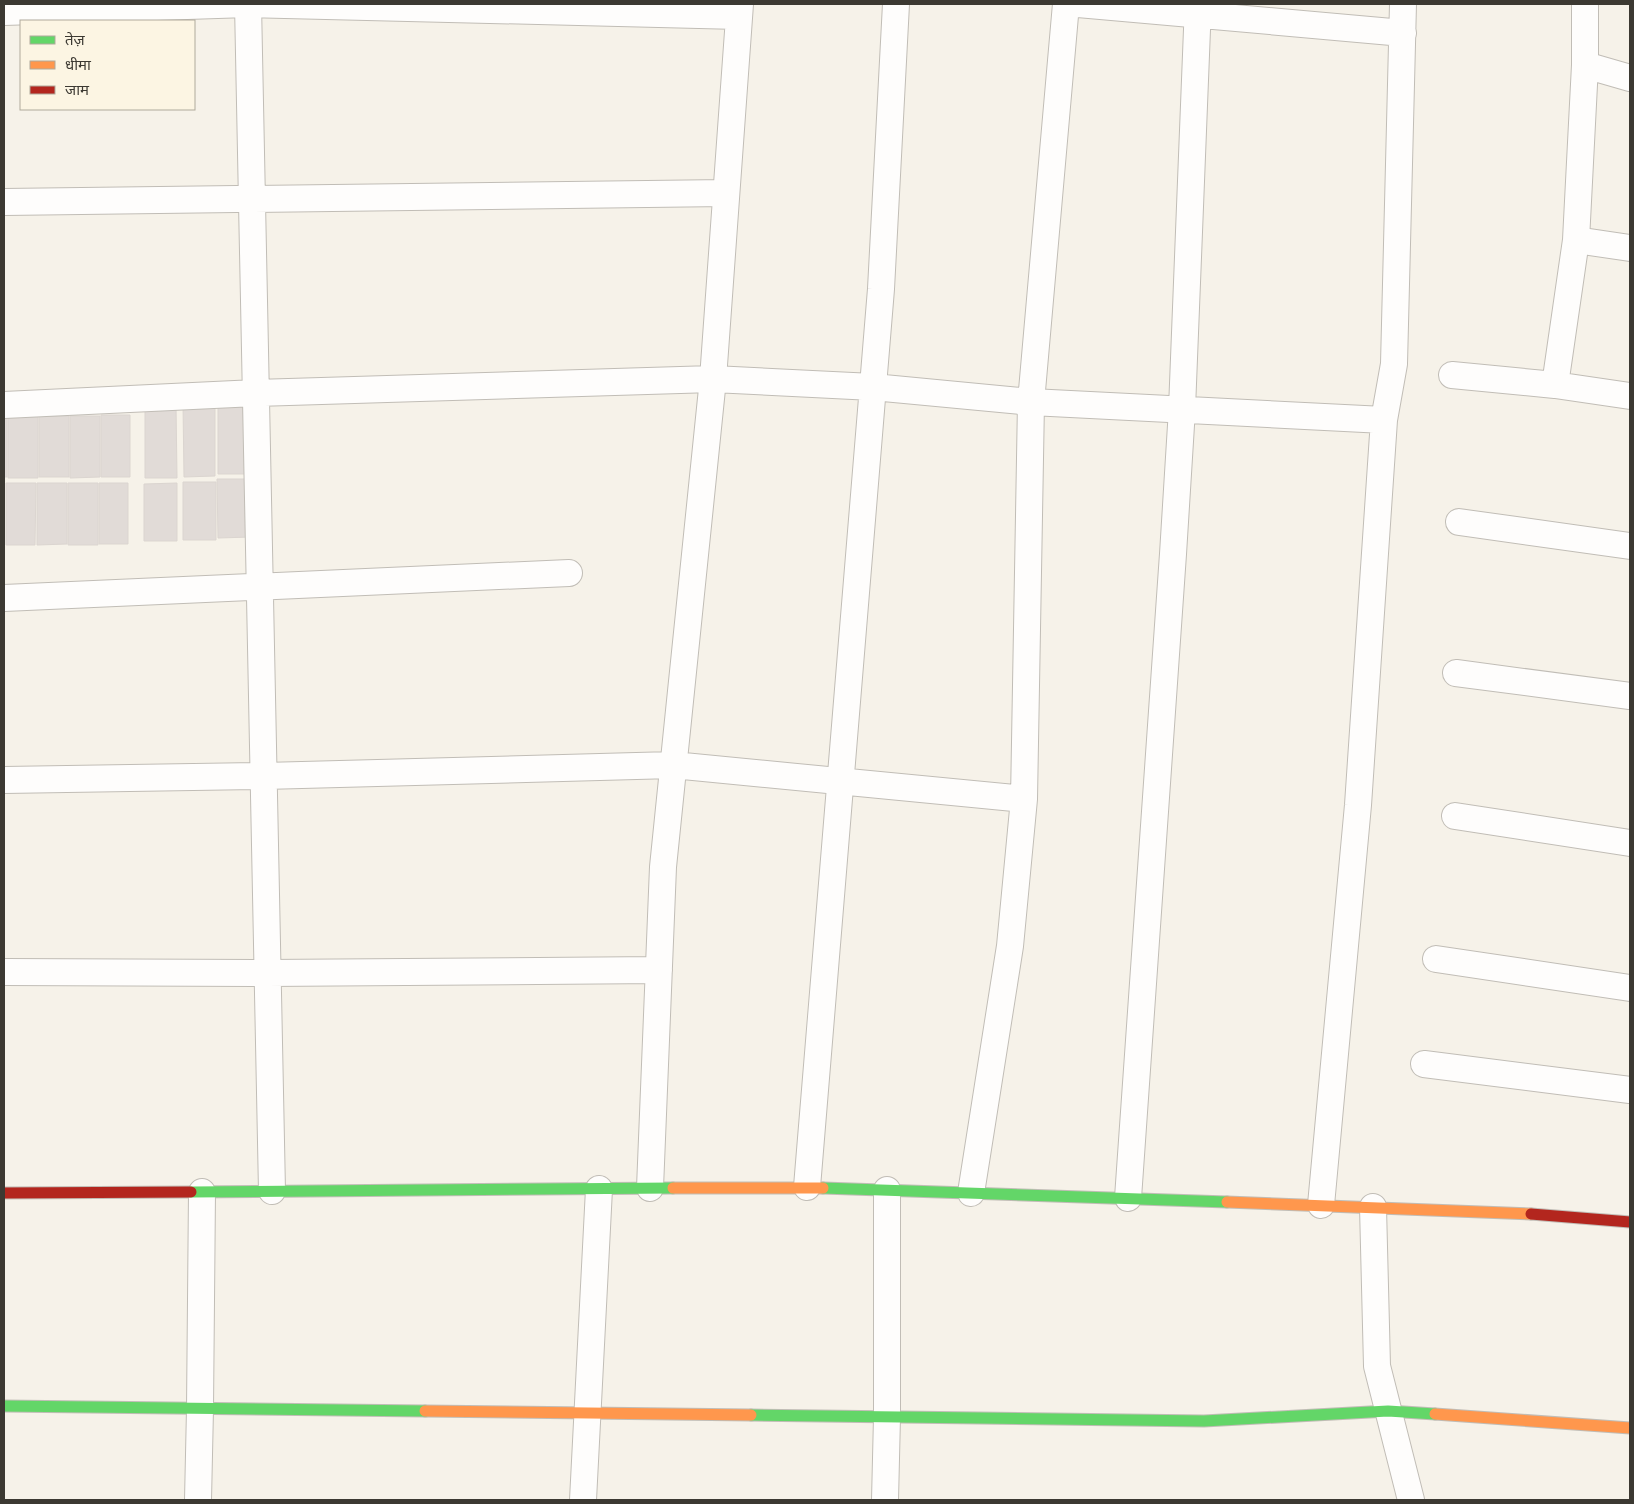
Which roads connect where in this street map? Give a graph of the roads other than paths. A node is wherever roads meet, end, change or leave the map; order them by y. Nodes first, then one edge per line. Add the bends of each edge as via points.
1 (248, 4) edge
2 (896, 4) edge
3 (1066, 4) edge
4 (1078, 4) edge
5 (1403, 4) edge
6 (1585, 4) edge
7 (1198, 9) edge
8 (740, 10) edge
9 (4, 12) edge
10 (1402, 33) junction
11 (1585, 65) junction
12 (1630, 78) edge
13 (726, 193) junction
14 (252, 199) junction
15 (4, 202) edge
16 (1576, 240) junction
17 (1630, 248) edge
18 (1452, 375) dead end
19 (713, 379) junction
20 (1555, 385) junction
21 (873, 387) junction
22 (256, 393) junction
23 (1630, 396) edge
24 (1031, 402) junction
25 (4, 405) edge
26 (1182, 409) junction
27 (1384, 420) junction
28 (1459, 522) dead end
29 (1630, 546) edge
30 (569, 572) dead end
31 (260, 585) junction
32 (4, 598) edge
33 (1456, 673) dead end
34 (1630, 696) edge
35 (674, 765) junction
36 (264, 776) junction
37 (4, 780) edge
38 (840, 781) junction
39 (1024, 799) junction
40 (1455, 816) dead end
41 (1630, 843) edge
42 (1436, 959) dead end
43 (659, 970) junction
44 (4, 972) edge
45 (267, 973) junction
46 (1630, 988) edge
47 (1424, 1064) dead end
48 (1630, 1090) edge
49 (807, 1187) junction
50 (650, 1188) junction
51 (599, 1189) junction
52 (887, 1190) junction
53 (272, 1191) junction
54 (202, 1192) junction
55 (971, 1193) junction
56 (4, 1194) edge
57 (1128, 1198) junction
58 (1321, 1206) junction
59 (1373, 1207) junction
60 (1630, 1222) edge
61 (4, 1406) edge
62 (200, 1409) junction
63 (1388, 1411) junction
64 (587, 1414) junction
65 (887, 1417) junction
66 (1630, 1428) edge
67 (198, 1500) edge
68 (583, 1500) edge
69 (885, 1500) edge
70 (1411, 1500) edge

1 - 8 street
1 - 9 street
1 - 14 street
2 - 21 street
3 - 24 street
4 - 7 street
5 - 10 street
6 - 11 street
7 - 10 street
7 - 26 street
8 - 13 street
10 - 27 street via 1394,364
11 - 12 street
11 - 16 street
13 - 14 street
13 - 19 street
14 - 15 street
14 - 22 street
16 - 17 street
16 - 20 street
18 - 20 street
19 - 21 street
19 - 22 street
19 - 35 street
20 - 23 street
21 - 24 street
21 - 38 street
22 - 25 street
22 - 31 street
24 - 26 street
24 - 39 street
26 - 27 street
26 - 57 street
27 - 58 street via 1358,805
28 - 29 street
30 - 31 street
31 - 32 street
31 - 36 street
33 - 34 street
35 - 36 street
35 - 38 street
35 - 43 street via 663,867
36 - 37 street
36 - 45 street
38 - 39 street
38 - 49 street
39 - 55 street via 1010,946
40 - 41 street
42 - 46 street
43 - 45 street
43 - 50 street
44 - 45 street
45 - 53 street
47 - 48 street
49 - 50 street
49 - 52 street
50 - 51 street
51 - 53 street
51 - 64 street
52 - 55 street
52 - 65 street
53 - 54 street
54 - 56 street
54 - 62 street
55 - 57 street
57 - 58 street
58 - 59 street
59 - 60 street via 1525,1213
59 - 63 street via 1377,1366
61 - 62 street
62 - 64 street
62 - 67 street
63 - 65 street via 1204,1421
63 - 66 street
63 - 70 street
64 - 65 street
64 - 68 street
65 - 69 street

